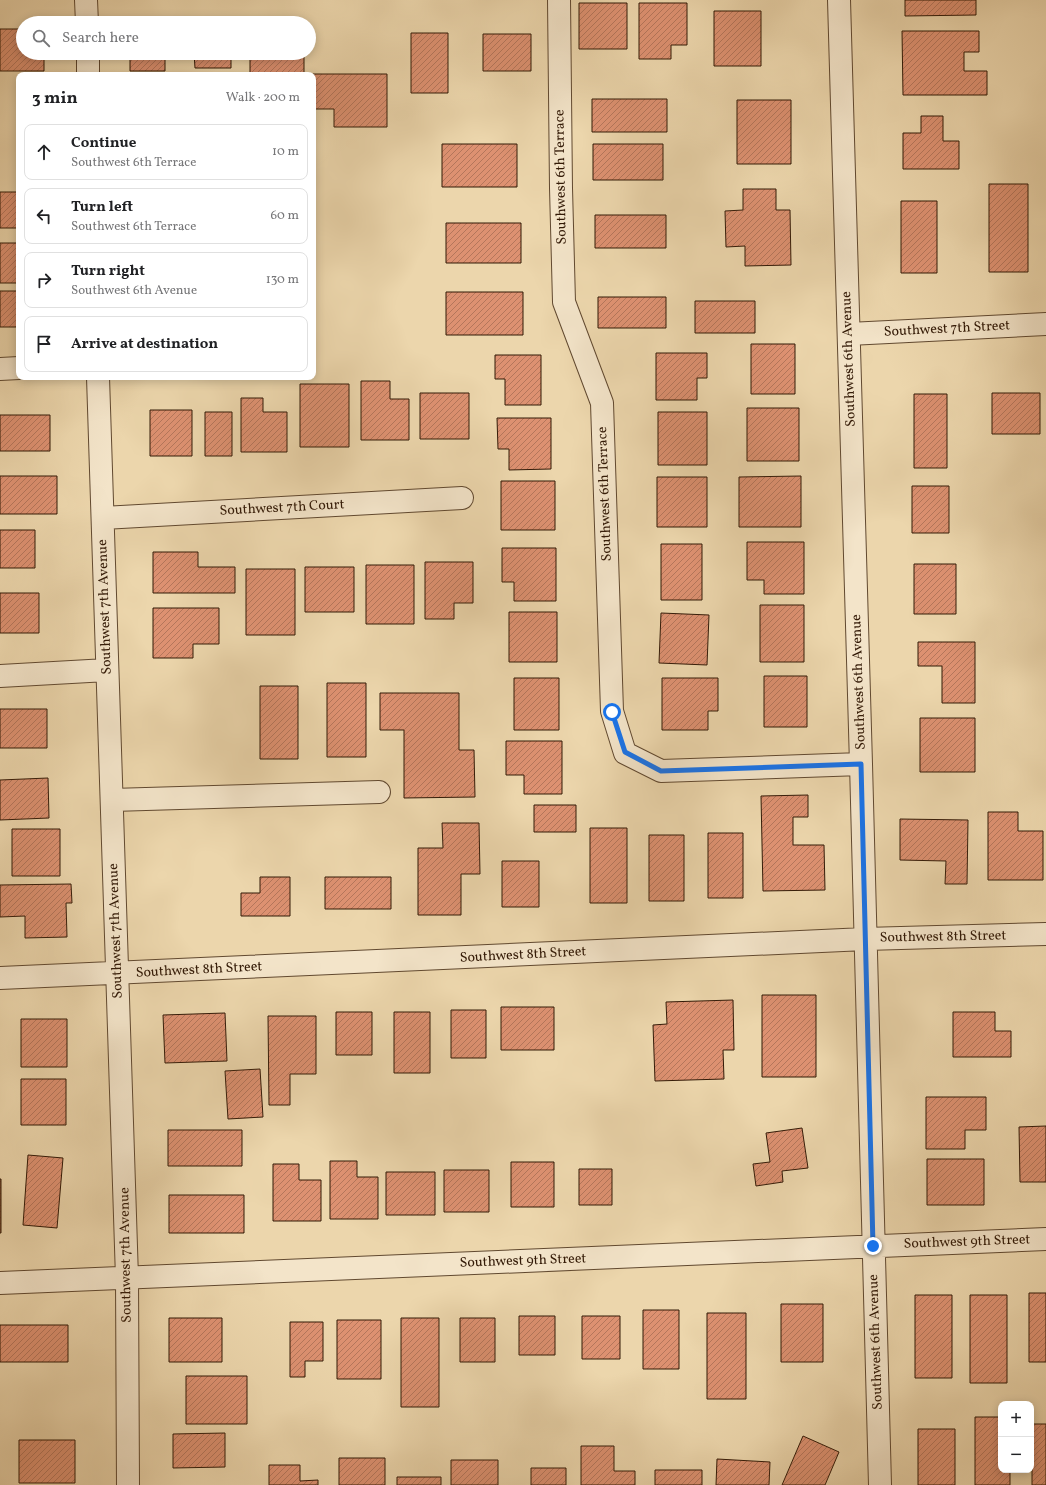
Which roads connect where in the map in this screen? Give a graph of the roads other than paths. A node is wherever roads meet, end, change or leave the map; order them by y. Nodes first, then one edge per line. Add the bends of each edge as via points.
1 (86, 0) edge
2 (559, 0) edge
3 (839, 0) edge
4 (87, 16) edge
5 (88, 60) edge
6 (88, 72) edge
7 (1046, 324) edge
8 (849, 334) junction
9 (16, 368) edge
10 (0, 369) edge
11 (98, 380) edge
12 (462, 498) dead end
13 (103, 518) junction
14 (107, 670) junction
15 (0, 676) edge
16 (861, 764) junction
17 (379, 792) dead end
18 (112, 800) junction
19 (1046, 934) edge
20 (865, 939) junction
21 (117, 974) junction
22 (0, 978) edge
23 (1046, 1239) edge
24 (873, 1246) junction
25 (127, 1278) junction
26 (0, 1283) edge
27 (128, 1485) edge
28 (880, 1485) edge

1 - 4 street
2 - 16 street, Southwest 6th Terrace via 564,302 602,403 612,712 625,752 661,771
3 - 8 street, Southwest 6th Avenue
5 - 6 street
7 - 8 street, Southwest 7th Street
8 - 16 street, Southwest 6th Avenue
9 - 10 street
11 - 13 street, Southwest 7th Avenue
12 - 13 street, Southwest 7th Court
13 - 14 street, Southwest 7th Avenue
14 - 15 street
14 - 18 street, Southwest 7th Avenue
16 - 20 street, Southwest 6th Avenue
17 - 18 street
18 - 21 street, Southwest 7th Avenue
19 - 20 street, Southwest 8th Street
20 - 21 street, Southwest 8th Street
20 - 24 street, Southwest 6th Avenue
21 - 22 street, Southwest 8th Street
21 - 25 street, Southwest 7th Avenue
23 - 24 street, Southwest 9th Street
24 - 25 street, Southwest 9th Street
24 - 28 street, Southwest 6th Avenue
25 - 26 street, Southwest 9th Street
25 - 27 street, Southwest 7th Avenue

